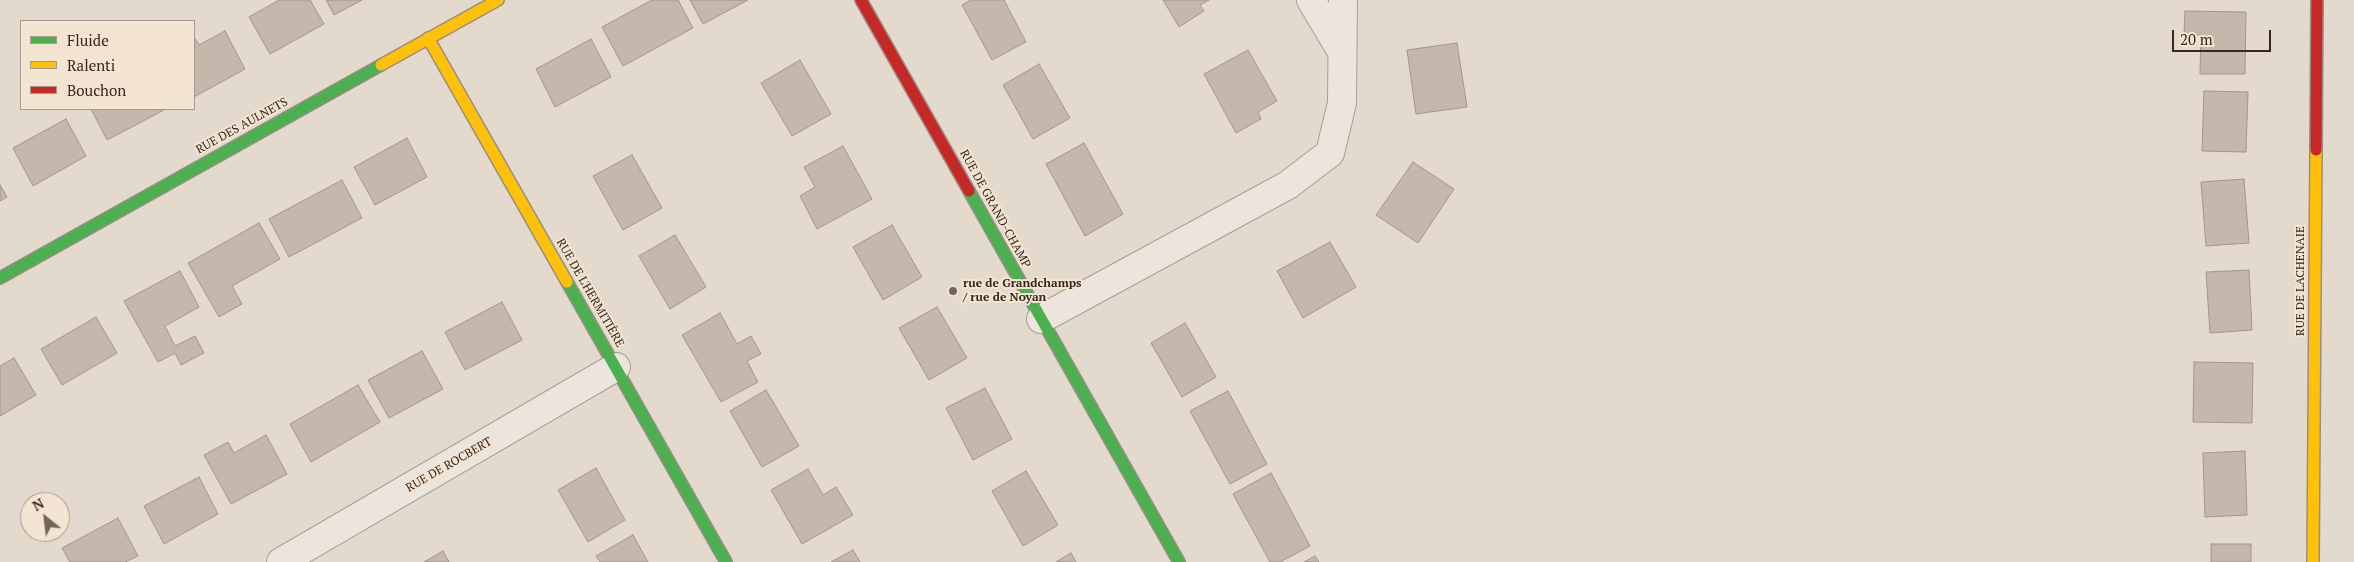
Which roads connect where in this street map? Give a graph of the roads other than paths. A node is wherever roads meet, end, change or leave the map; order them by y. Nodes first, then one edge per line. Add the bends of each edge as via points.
1 (498, 0) edge
2 (861, 0) edge
3 (1311, 0) edge
4 (1343, 0) edge
5 (2317, 0) edge
6 (428, 38) junction
7 (1343, 54) junction
8 (0, 278) edge
9 (1041, 319) junction
10 (616, 367) junction
11 (290, 560) edge
12 (726, 562) edge
13 (1179, 562) edge
14 (2313, 562) edge

1 - 6 street, RUE DES AULNETS
2 - 9 street, RUE DE GRAND-CHAMP
3 - 7 street
4 - 7 street
5 - 14 street, RUE DE LACHENAIE
6 - 8 street, RUE DES AULNETS
6 - 10 street, RUE DE L'HERMITIÈRE
7 - 9 street via 1342,103 1330,153 1288,185
9 - 13 street, RUE DE GRAND-CHAMP
10 - 11 street, RUE DE ROCBERT
10 - 12 street, RUE DE L'HERMITIÈRE

